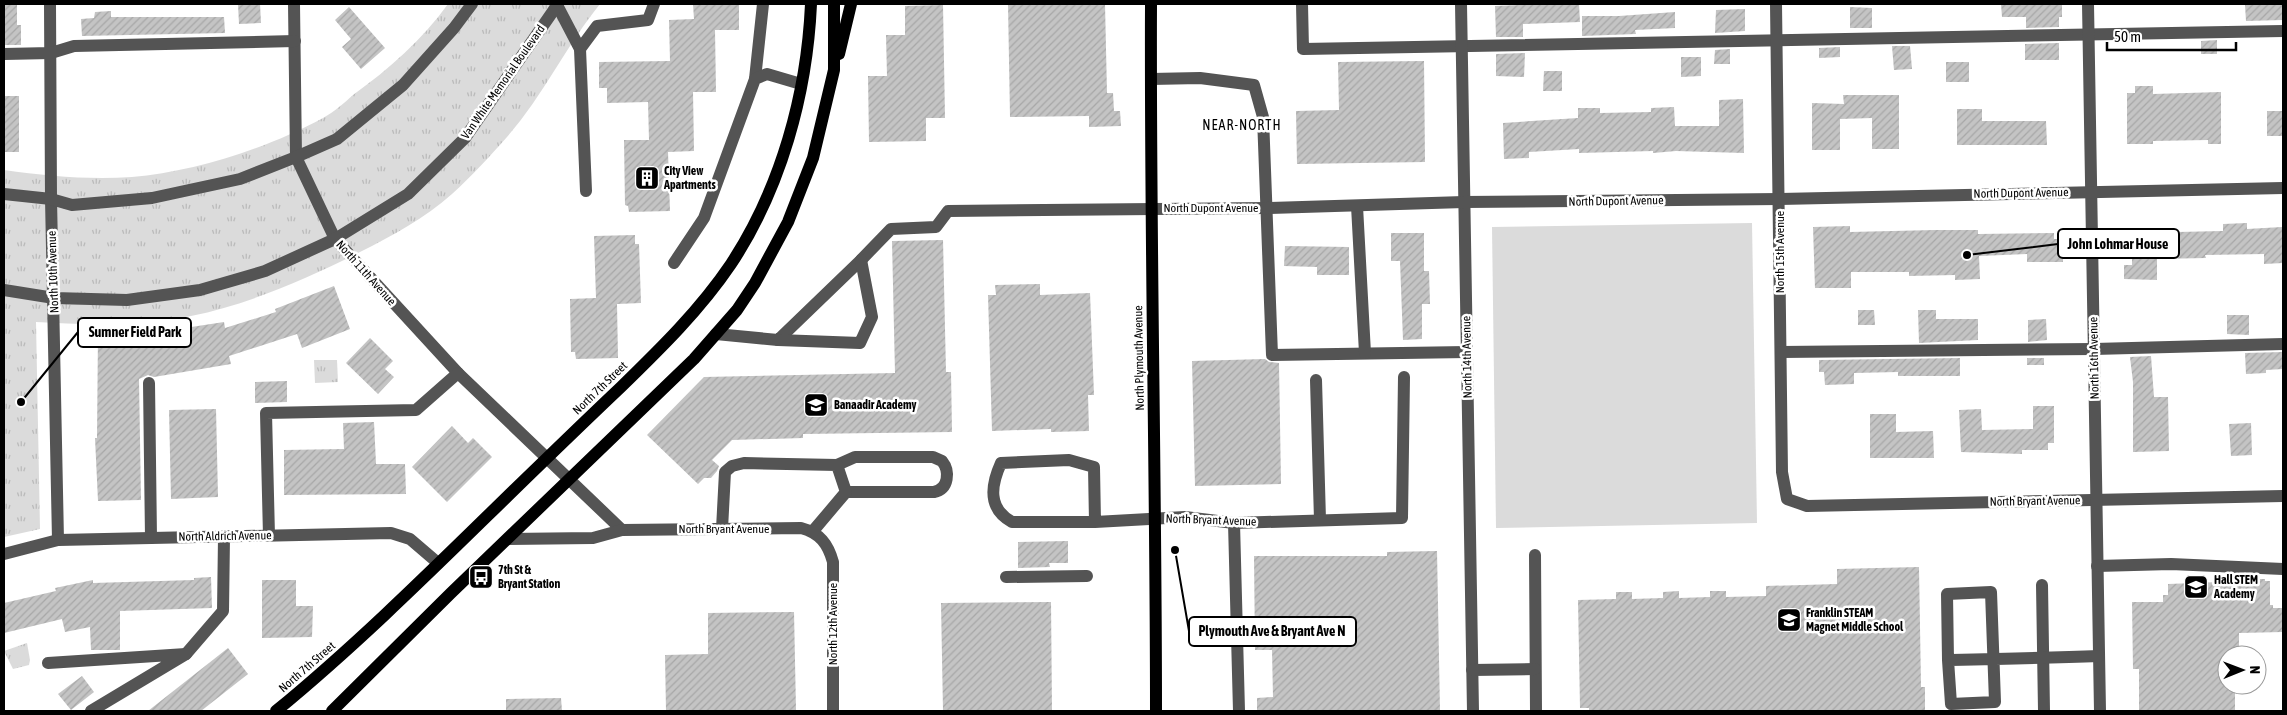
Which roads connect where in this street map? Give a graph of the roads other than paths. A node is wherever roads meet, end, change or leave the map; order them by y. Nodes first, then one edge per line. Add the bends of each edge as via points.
1 (50, 4) edge
2 (294, 4) edge
3 (472, 4) edge
4 (654, 4) edge
5 (763, 4) edge
6 (811, 4) edge
7 (834, 4) edge
8 (851, 4) edge
9 (1151, 4) edge
10 (1302, 4) edge
11 (1461, 4) edge
12 (1776, 4) edge
13 (2088, 4) edge
14 (558, 5) edge
15 (2283, 31) edge
16 (2088, 35) junction
17 (295, 41) junction
18 (1777, 41) junction
19 (1461, 47) junction
20 (580, 49) junction
21 (51, 52) junction
22 (4, 54) edge
23 (834, 70) junction
24 (755, 79) junction
25 (1150, 79) junction
26 (801, 84) junction
27 (296, 157) junction
28 (2283, 188) edge
29 (586, 191) dead end
30 (2091, 192) junction
31 (4, 194) edge
32 (51, 199) junction
33 (1780, 199) junction
34 (1464, 202) junction
35 (1357, 206) junction
36 (1150, 208) junction
37 (1267, 208) junction
38 (335, 238) junction
39 (861, 260) junction
40 (674, 263) dead end
41 (4, 290) edge
42 (54, 298) junction
43 (716, 334) junction
44 (778, 340) junction
45 (2283, 344) edge
46 (2094, 349) junction
47 (1467, 352) junction
48 (1781, 352) junction
49 (1365, 353) junction
50 (458, 373) junction
51 (1404, 377) dead end
52 (1316, 380) dead end
53 (149, 383) dead end
54 (547, 458) junction
55 (837, 465) junction
56 (568, 480) junction
57 (846, 492) junction
58 (2283, 496) edge
59 (1788, 499) joint
60 (2096, 500) junction
61 (1156, 518) junction
62 (1320, 520) junction
63 (1095, 522) junction
64 (1234, 523) junction
65 (722, 529) junction
66 (622, 530) junction
67 (818, 535) junction
68 (269, 536) junction
69 (224, 537) junction
70 (152, 538) junction
71 (508, 539) junction
72 (58, 540) junction
73 (4, 554) edge
74 (1535, 555) dead end
75 (438, 563) junction
76 (2097, 566) junction
77 (2283, 569) edge
78 (1087, 576) dead end
79 (1006, 577) dead end
80 (2042, 586) dead end
81 (186, 654) junction
82 (2099, 656) junction
83 (2044, 658) junction
84 (1994, 659) junction
85 (1948, 660) junction
86 (48, 663) dead end
87 (1535, 669) junction
88 (1472, 670) junction
89 (91, 711) edge
90 (276, 711) edge
91 (332, 711) edge
92 (833, 711) edge
93 (1156, 711) edge
94 (1239, 711) edge
95 (1473, 711) edge
96 (1536, 711) edge
97 (2044, 711) edge
98 (2100, 711) edge

1 - 21 street, North 10th Avenue
2 - 17 street, North 11th Avenue
3 - 27 street via 403,85 337,139
4 - 20 street via 648,20 597,26
5 - 24 street
6 - 26 main road, North 7th Street
7 - 23 main road
8 - 23 main road
9 - 25 main road, North Plymouth Avenue
10 - 19 street via 1303,49
11 - 19 street, North 14th Avenue
12 - 18 street, North 15th Avenue
13 - 16 street, North 16th Avenue
14 - 20 street
14 - 38 street, Van White Memorial Boulevard via 465,138 408,194
15 - 16 street
16 - 18 street
16 - 30 street, North 16th Avenue
17 - 21 street via 74,46
17 - 27 street, North 11th Avenue
18 - 19 street
18 - 33 street, North 15th Avenue
19 - 34 street, North 14th Avenue
20 - 29 street
21 - 22 street
21 - 32 street, North 10th Avenue
23 - 43 main road via 813,158 788,222 755,283
24 - 26 street via 767,74
24 - 40 street via 704,218
25 - 36 main road, North Plymouth Avenue
25 - 37 street via 1200,78 1254,85 1263,117
26 - 54 main road, North 7th Street via 775,180 731,265 671,337
27 - 32 street via 240,179 152,198 72,205
27 - 38 street, North 11th Avenue
28 - 30 street, North Dupont Avenue
30 - 33 street, North Dupont Avenue
30 - 46 street, North 16th Avenue
31 - 32 street
32 - 42 street, North 10th Avenue
33 - 34 street, North Dupont Avenue
33 - 48 street, North 15th Avenue
34 - 35 street, North Dupont Avenue
34 - 47 street, North 14th Avenue
35 - 37 street, North Dupont Avenue
35 - 49 street
36 - 37 street, North Dupont Avenue
36 - 39 street, North Dupont Avenue via 948,211 936,227 891,229
36 - 61 main road, North Plymouth Avenue
37 - 49 street via 1272,355
38 - 42 street, Van White Memorial Boulevard via 265,271 200,290 127,300
38 - 50 street, North 11th Avenue
39 - 44 street
39 - 44 street via 872,317 860,343
41 - 42 street, Van White Memorial Boulevard
42 - 72 street, North 10th Avenue
43 - 44 street
43 - 56 main road
45 - 46 street
46 - 48 street
46 - 60 street, North 16th Avenue
47 - 49 street
47 - 88 street, North 14th Avenue
48 - 59 street, North 15th Avenue via 1782,472
50 - 54 street, North 11th Avenue
50 - 68 street via 416,410 266,413
51 - 62 street, North Bryant Avenue via 1402,518
52 - 62 street
53 - 70 street
54 - 56 street, North 11th Avenue
54 - 75 main road, North 7th Street
55 - 57 street
55 - 57 street via 855,457 933,456 942,461 947,474 946,484 934,492
55 - 65 street via 744,463 732,466 725,472
56 - 66 street
56 - 71 main road
57 - 67 street
58 - 60 street, North Bryant Avenue
59 - 60 street, North Bryant Avenue via 1807,506
60 - 76 street, North 16th Avenue
61 - 63 street, North Bryant Avenue
61 - 64 street, North Bryant Avenue via 1185,517
61 - 93 main road, North Plymouth Avenue
62 - 64 street, North Bryant Avenue
63 - 63 street, North Bryant Avenue via 1012,522 1000,515 994,503 994,478 1001,462 1069,460 1094,467
64 - 94 street
65 - 66 street, North Bryant Avenue
65 - 67 street, North Bryant Avenue via 801,528
66 - 71 street, North Bryant Avenue via 593,538
67 - 92 street, North 12th Avenue via 829,549 833,562
68 - 69 street, North Aldrich Avenue
68 - 75 street, North Aldrich Avenue via 391,532 410,538
69 - 70 street, North Aldrich Avenue
69 - 81 street via 223,611
70 - 72 street, North Aldrich Avenue
71 - 91 main road
72 - 73 street, North Aldrich Avenue
74 - 87 street
75 - 90 main road, North 7th Street via 351,648
76 - 77 street via 2171,564
76 - 82 street, North 16th Avenue
78 - 79 street
80 - 83 street
81 - 86 street
81 - 89 street
82 - 83 street
82 - 98 street, North 16th Avenue
83 - 84 street
83 - 97 street
84 - 85 street
84 - 85 street via 1995,702 1951,704
84 - 85 street via 1992,592 1947,594
87 - 88 street
87 - 96 street
88 - 95 street, North 14th Avenue

